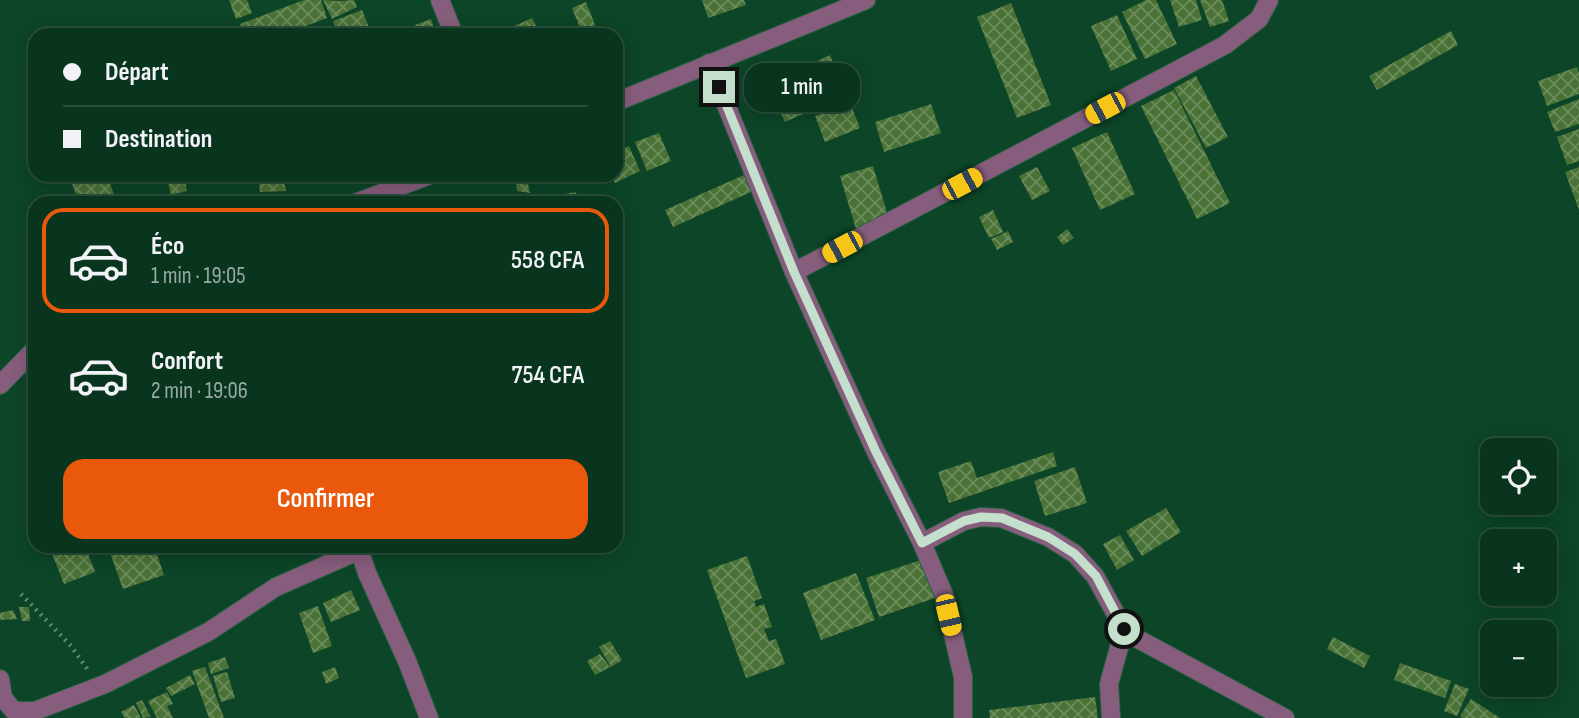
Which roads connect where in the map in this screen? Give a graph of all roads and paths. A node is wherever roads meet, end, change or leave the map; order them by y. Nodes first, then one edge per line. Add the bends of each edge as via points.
1 (440, 0) edge
2 (866, 0) edge
3 (1269, 0) edge
4 (451, 28) edge
5 (709, 64) junction
6 (623, 99) edge
7 (411, 182) edge
8 (374, 196) edge
9 (794, 272) junction
10 (28, 356) edge
11 (0, 385) edge
12 (922, 543) junction
13 (348, 553) edge
14 (361, 553) edge
15 (21, 594) dead end
16 (1124, 629) junction
17 (0, 679) edge
18 (105, 684) junction
19 (429, 718) edge
20 (963, 718) edge
21 (1111, 718) edge
22 (1285, 718) edge

1 - 4 street
2 - 5 street
3 - 9 street via 1259,19 1225,45
5 - 6 street
5 - 9 street
7 - 8 street
9 - 12 street
10 - 11 street
12 - 16 street via 981,517 1002,518 1048,537 1075,554 1096,576
12 - 20 street via 944,595 963,677
13 - 18 street via 276,587 208,632
14 - 19 street
15 - 18 path via 71,646 86,669
16 - 21 street via 1109,684
16 - 22 street
17 - 18 street via 3,698 14,711 35,711

